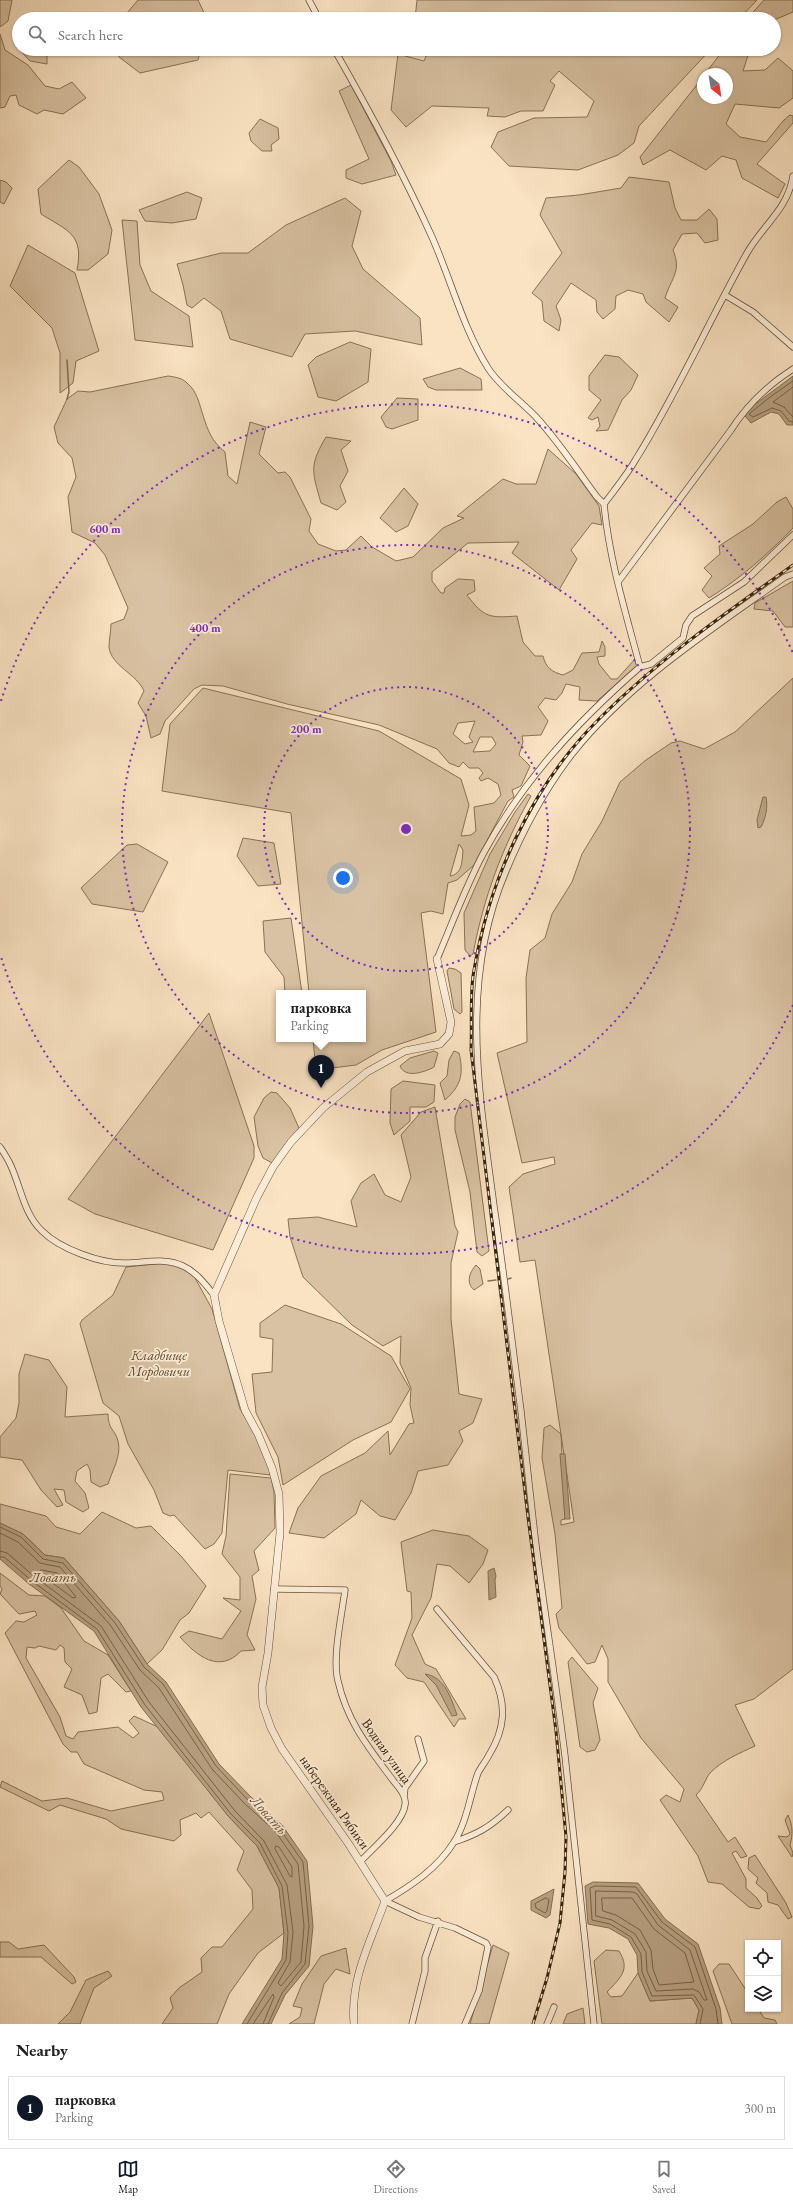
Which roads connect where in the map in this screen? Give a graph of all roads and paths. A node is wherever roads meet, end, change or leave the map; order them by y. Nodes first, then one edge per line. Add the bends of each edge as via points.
1 (309, 0) edge
2 (315, 12) edge
3 (338, 56) edge
4 (793, 176) edge
5 (726, 295) junction
6 (793, 347) edge
7 (793, 369) edge
8 (604, 504) junction
9 (793, 535) edge
10 (793, 574) edge
11 (618, 582) junction
12 (640, 667) junction
13 (437, 959) joint
14 (0, 1147) edge
15 (214, 1295) junction
16 (274, 1589) junction
17 (436, 1609) dead end
18 (418, 1739) dead end
19 (404, 1797) junction
20 (508, 1810) dead end
21 (454, 1842) junction
22 (360, 1862) junction
23 (385, 1901) junction
24 (438, 1921) junction
25 (554, 2007) dead end
26 (354, 2024) edge
27 (412, 2024) edge
28 (465, 2024) edge
29 (547, 2024) edge
30 (594, 2024) edge

1 - 2 street
3 - 8 street via 426,224 475,344 489,369 550,433
4 - 5 street via 791,190 781,209 754,241
5 - 6 street via 753,312
5 - 8 street via 665,410 635,461
7 - 11 street via 769,386 744,410
8 - 11 street via 606,527
9 - 12 street via 744,582 692,616 686,625 683,638 652,664
10 - 30 street via 784,577 653,675 597,726 573,753 552,782 524,830 504,875 486,934 477,980 475,1030 479,1086 564,1756
11 - 12 street
12 - 13 street via 596,705 561,742 515,802 484,854
13 - 15 street via 451,1022 449,1034 440,1044 405,1051 367,1072 323,1108 290,1142 257,1197
14 - 15 street via 11,1165 32,1220 54,1241 69,1250 109,1262 167,1261 183,1265 196,1273
15 - 16 street, набережная Рябики via 245,1410 272,1468 279,1494 280,1533
16 - 19 street, Водная улица via 345,1590 337,1680 351,1721
16 - 22 street, набережная Рябики via 262,1687 263,1705 282,1749
17 - 21 street via 494,1677 500,1690 503,1709 499,1737 479,1771
18 - 19 street via 424,1761 405,1788
19 - 22 street, Водная улица via 406,1804 396,1824
20 - 21 street via 492,1825 475,1835
21 - 23 street via 429,1872
22 - 23 street, набережная Рябики
23 - 24 street via 419,1917
23 - 26 street via 355,1982
24 - 27 street via 426,1958
24 - 28 street via 486,1943 488,1947 480,1991
25 - 29 street

